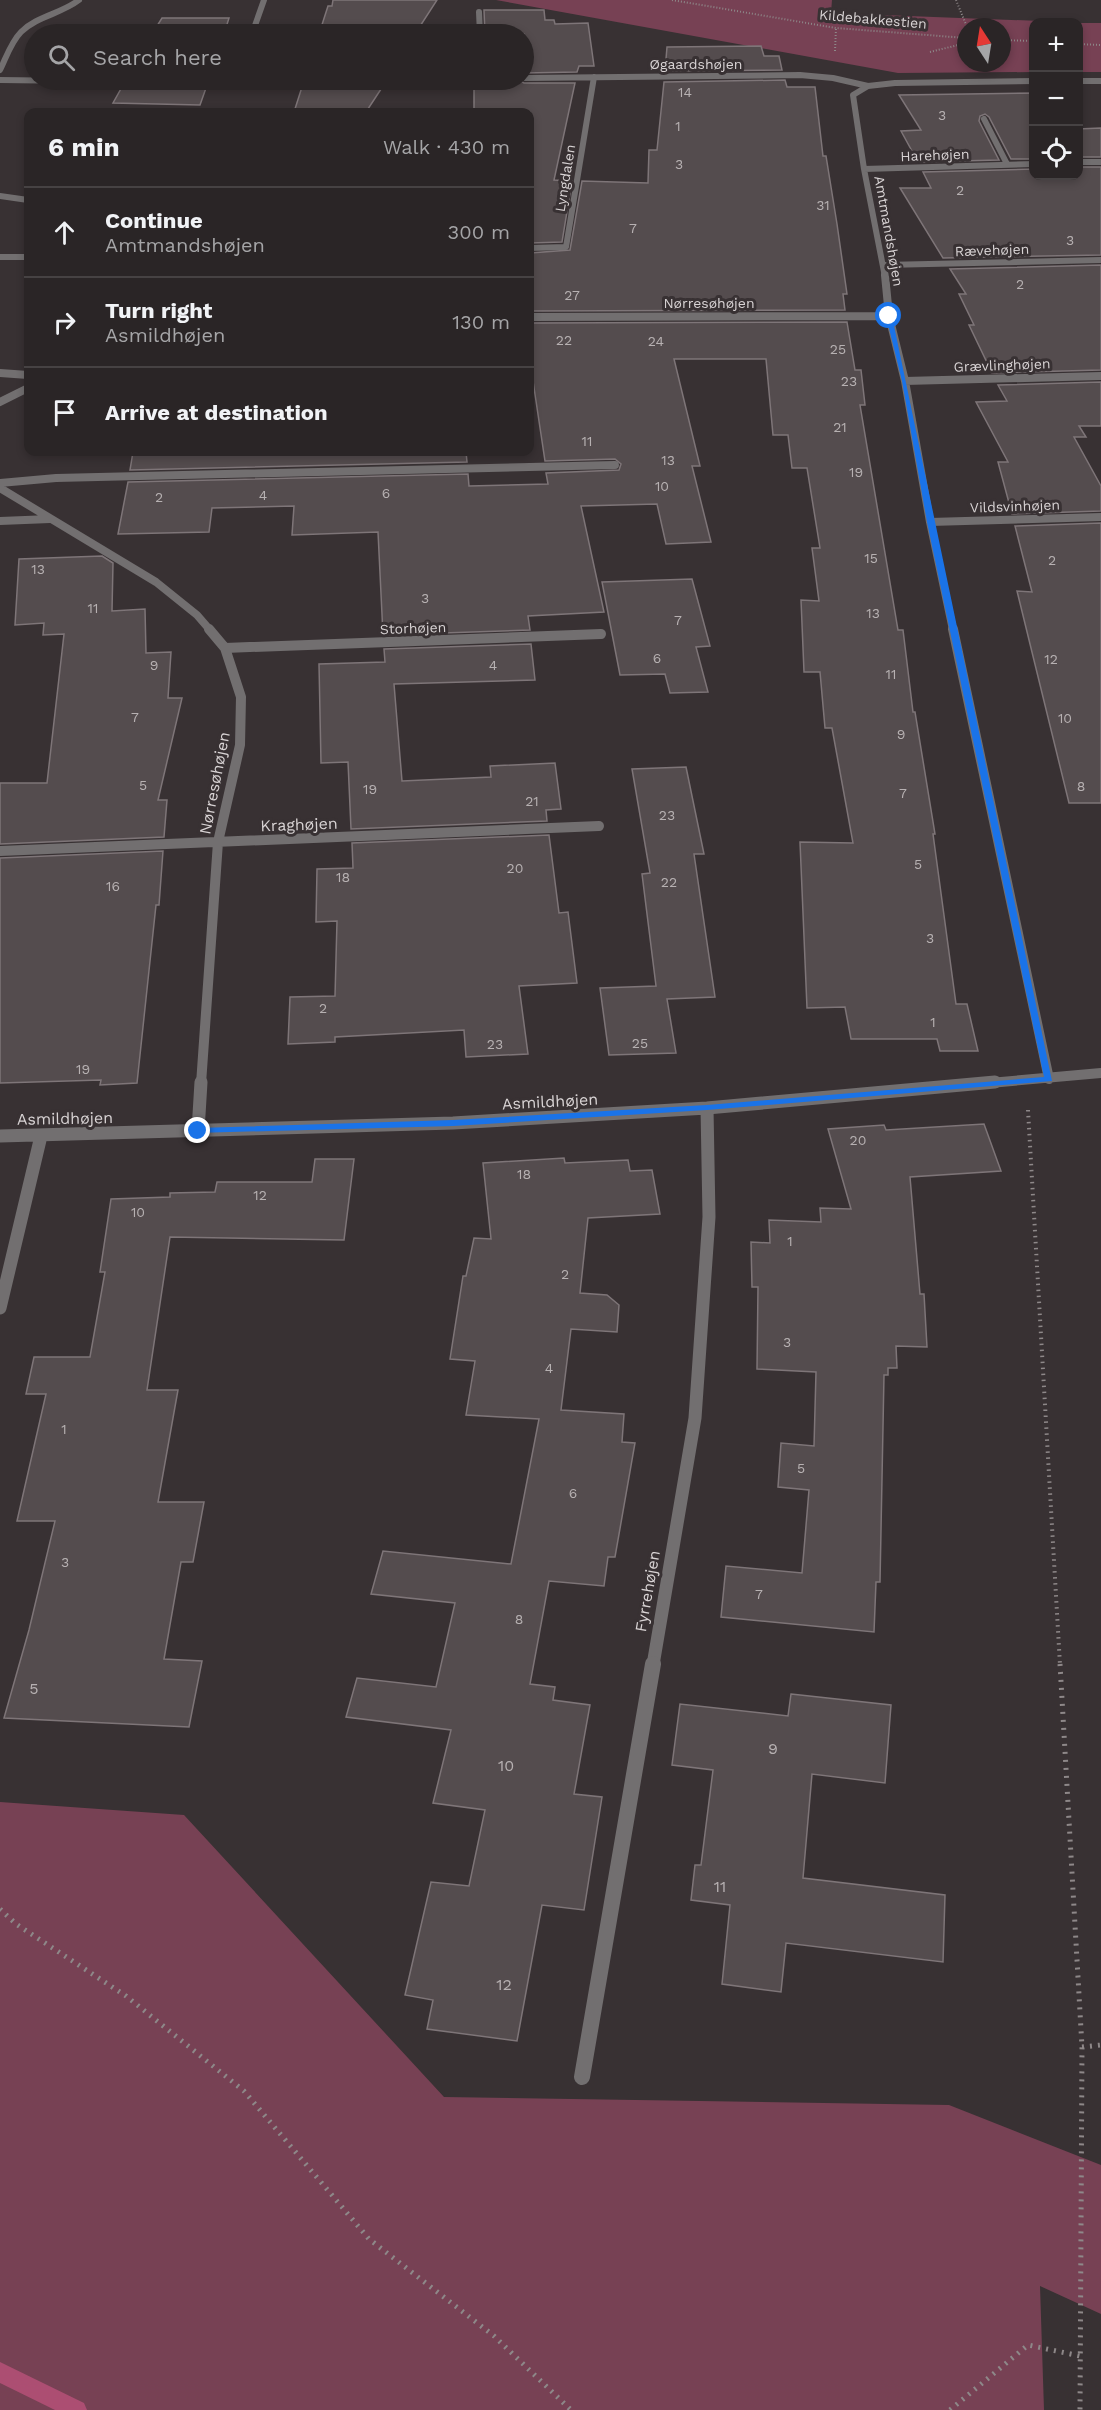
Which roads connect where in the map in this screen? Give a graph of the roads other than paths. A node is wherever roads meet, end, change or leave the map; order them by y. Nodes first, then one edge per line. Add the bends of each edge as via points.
1 (79, 0) edge
2 (264, 0) edge
3 (479, 12) dead end
4 (33, 24) edge
5 (256, 24) edge
6 (480, 24) edge
7 (24, 29) edge
8 (0, 70) edge
9 (594, 77) junction
10 (534, 78) edge
11 (0, 80) edge
12 (24, 80) edge
13 (1029, 81) edge
14 (1083, 81) edge
15 (1101, 81) edge
16 (868, 86) junction
17 (984, 119) dead end
18 (1083, 162) edge
19 (1101, 162) edge
20 (1007, 164) junction
21 (1029, 164) edge
22 (864, 169) junction
23 (0, 196) edge
24 (24, 199) edge
25 (534, 248) edge
26 (0, 256) edge
27 (24, 257) edge
28 (1101, 260) edge
29 (884, 265) junction
30 (889, 316) junction
31 (534, 317) edge
32 (0, 373) edge
33 (24, 375) edge
34 (1101, 376) edge
35 (905, 381) junction
36 (24, 390) edge
37 (0, 402) edge
38 (615, 465) dead end
39 (0, 483) edge
40 (0, 488) edge
41 (1101, 517) edge
42 (51, 519) junction
43 (0, 520) edge
44 (930, 522) junction
45 (602, 634) dead end
46 (225, 648) junction
47 (599, 826) dead end
48 (218, 842) junction
49 (0, 852) edge
50 (1101, 1073) edge
51 (1049, 1079) junction
52 (707, 1108) junction
53 (198, 1131) junction
54 (0, 1136) edge
55 (41, 1136) junction
56 (0, 1308) edge
57 (582, 2077) dead end

1 - 4 street
2 - 5 street
3 - 6 street
7 - 8 street
9 - 10 street, Øgaardshøjen
9 - 16 street, Øgaardshøjen via 801,75
9 - 25 street, Lyngdalen via 566,247
11 - 12 street
13 - 16 street
14 - 15 street
16 - 22 street, Amtmandshøjen via 853,95
17 - 20 street
18 - 19 street
20 - 21 street, Harehøjen
20 - 22 street, Harehøjen
22 - 29 street, Amtmandshøjen
23 - 24 street
26 - 27 street
28 - 29 street, Rævehøjen
29 - 30 street, Amtmandshøjen
30 - 31 street, Nørresøhøjen
30 - 35 street, Amtmandshøjen
32 - 33 street
34 - 35 street, Grævlinghøjen
35 - 44 street, Amtmandshøjen
36 - 37 street
38 - 39 street via 56,478
40 - 42 street, Nørresøhøjen
41 - 44 street, Vildsvinhøjen
42 - 43 street
42 - 46 street, Nørresøhøjen via 156,582 196,615
44 - 51 street, Amtmandshøjen
45 - 46 street, Storhøjen
46 - 48 street, Nørresøhøjen via 241,697 240,745
47 - 48 street, Kraghøjen
48 - 49 street, Kraghøjen
48 - 53 street, Nørresøhøjen
50 - 51 street, Asmildhøjen
51 - 52 street, Asmildhøjen
52 - 53 street, Asmildhøjen via 453,1123
52 - 57 street, Fyrrehøjen via 709,1217 695,1418
53 - 55 street, Asmildhøjen
54 - 55 street, Asmildhøjen
55 - 56 street

